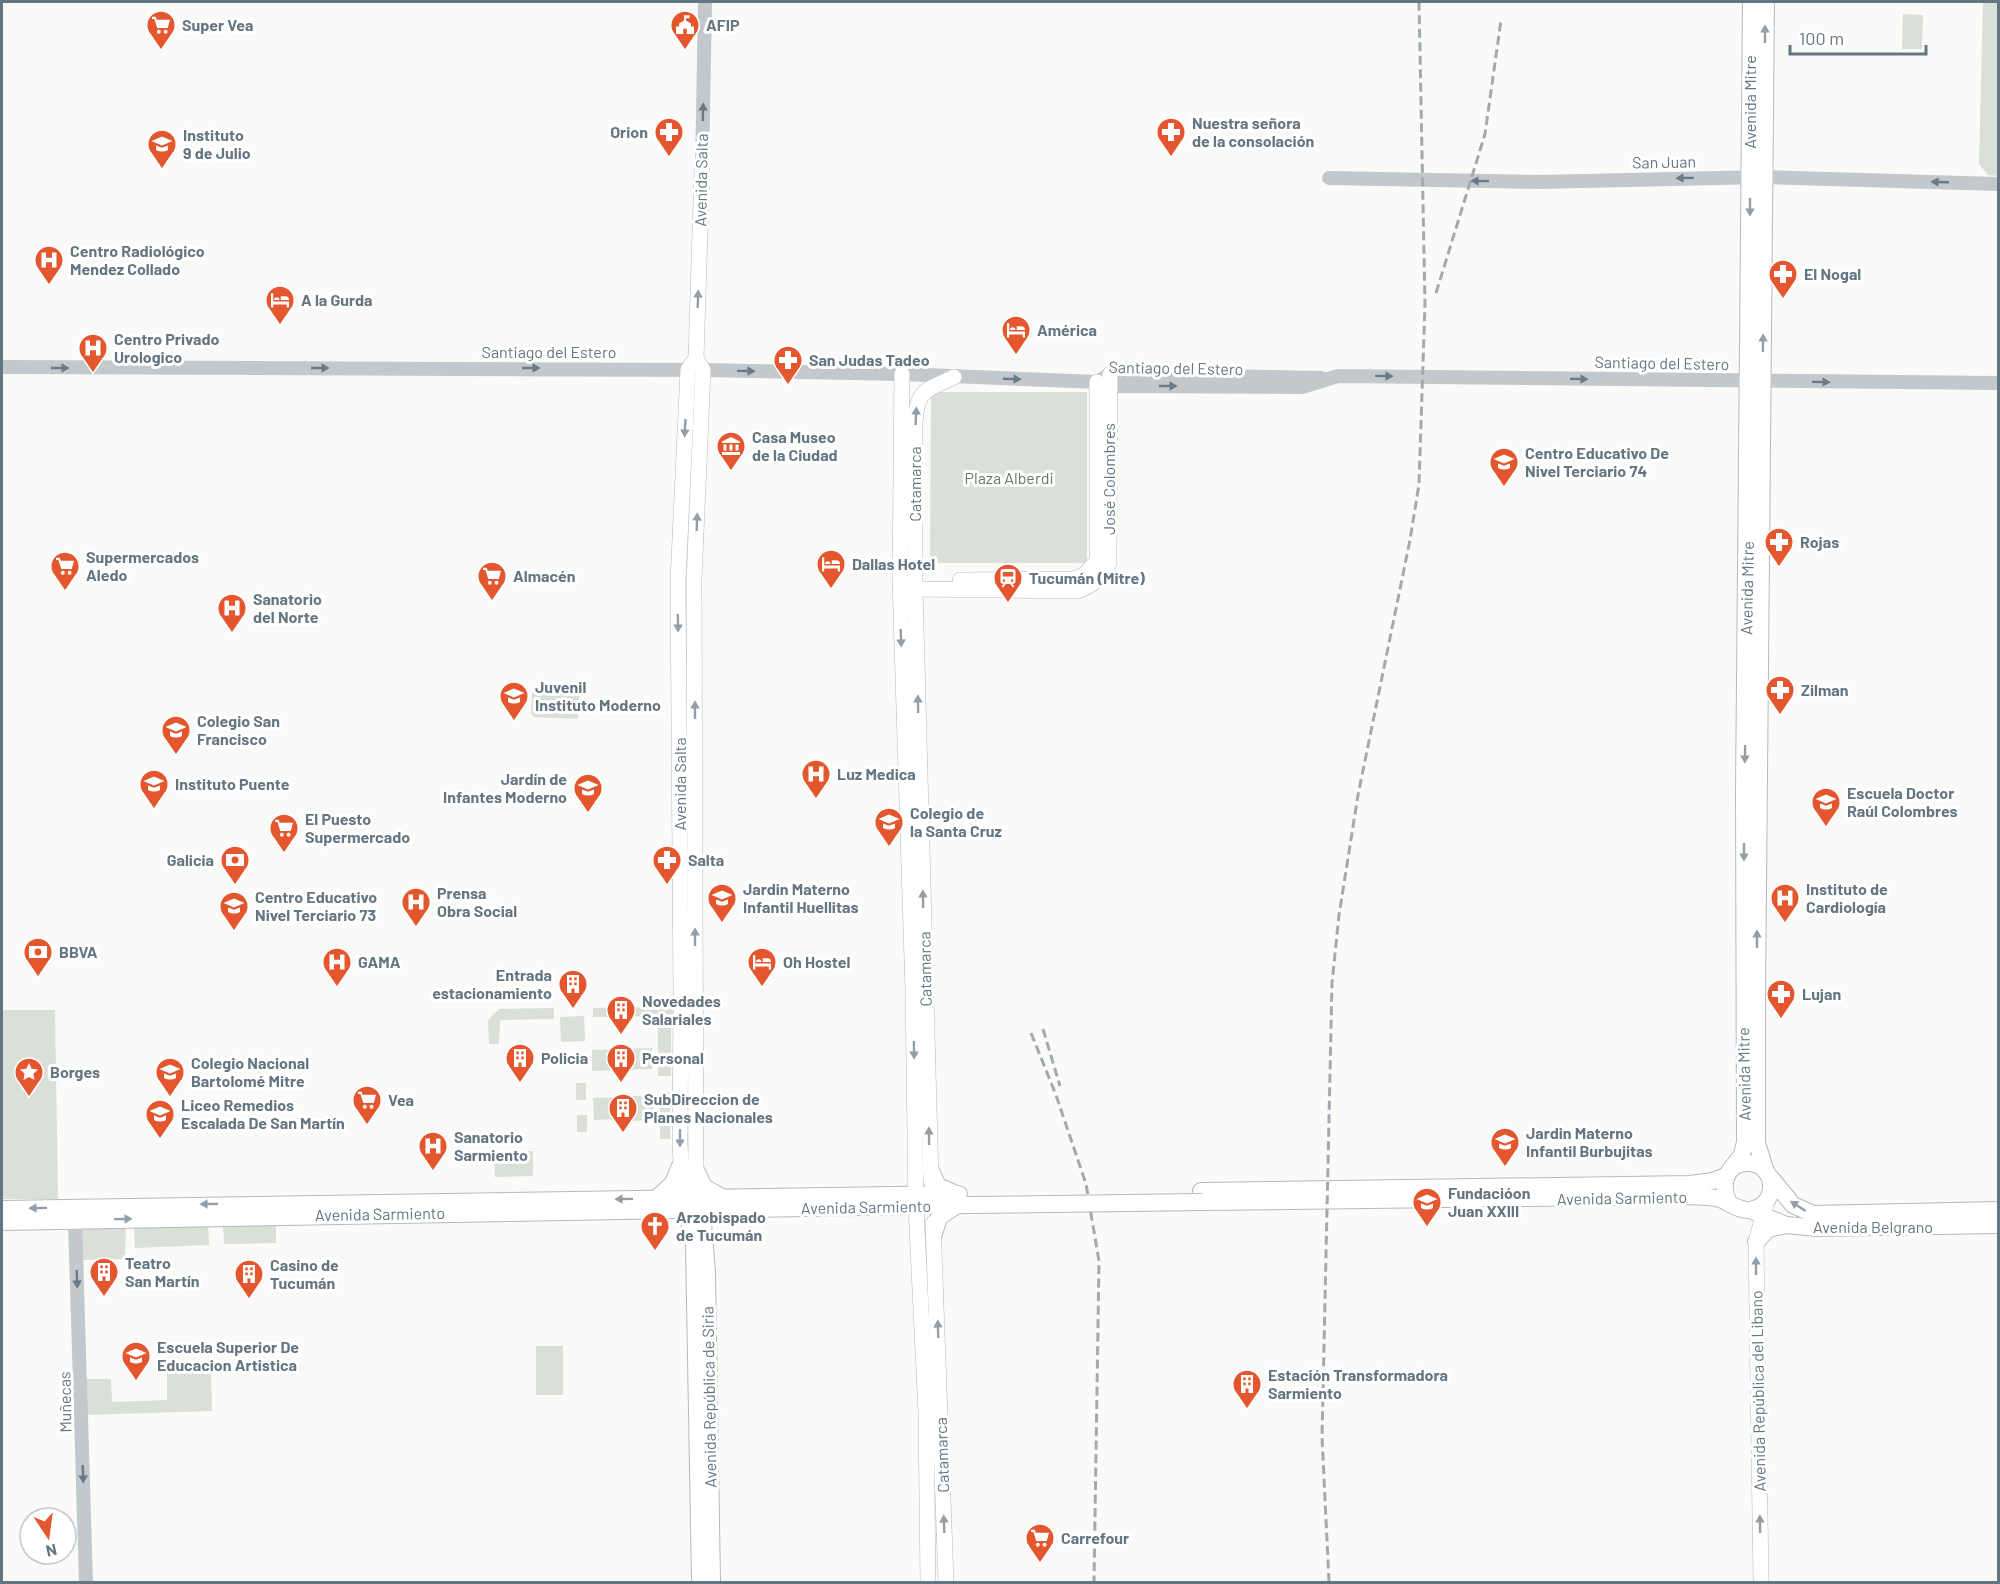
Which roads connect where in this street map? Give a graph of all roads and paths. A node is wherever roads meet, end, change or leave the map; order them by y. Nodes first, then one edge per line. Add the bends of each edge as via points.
1 (705, 2) edge
2 (1751, 2) edge
3 (1766, 2) edge
4 (702, 170) joint
5 (1757, 177) junction
6 (1329, 178) dead end
7 (1998, 184) edge
8 (696, 366) junction
9 (2, 367) edge
10 (902, 374) junction
11 (954, 377) junction
12 (1105, 381) junction
13 (1756, 381) junction
14 (1998, 383) edge
15 (910, 583) junction
16 (687, 1166) junction
17 (930, 1169) junction
18 (1728, 1173) junction
19 (1768, 1174) junction
20 (1201, 1196) junction
21 (964, 1199) junction
22 (924, 1201) junction
23 (1729, 1203) junction
24 (731, 1204) junction
25 (660, 1205) junction
26 (691, 1205) junction
27 (2, 1209) edge
28 (1760, 1209) junction
29 (1998, 1210) edge
30 (75, 1220) junction
31 (2, 1222) edge
32 (1786, 1225) junction
33 (1998, 1225) edge
34 (934, 1234) junction
35 (1756, 1242) junction
36 (700, 1247) junction
37 (86, 1582) edge
38 (700, 1582) edge
39 (712, 1582) edge
40 (928, 1582) edge
41 (946, 1582) edge
42 (1761, 1582) edge

4 -> 1 street, Avenida Salta
2 - 5 main road, Avenida Mitre
5 -> 3 main road, Avenida Mitre
8 -> 4 main road, Avenida Salta
5 -> 6 street, San Juan via 1538,182
7 -> 5 street, San Juan
5 - 13 main road, Avenida Mitre
9 -> 8 street, Santiago del Estero
8 -> 10 street, Santiago del Estero
8 - 16 main road, Avenida Salta via 678,581 681,996
10 - 11 street, Santiago del Estero
10 - 15 main road, Catamarca
11 -> 12 street, Santiago del Estero
15 -> 11 main road, Catamarca via 916,402 921,394
12 -> 13 street, Santiago del Estero via 1302,387 1349,376
12 - 15 main road, José Colombres via 1095,575 1073,579
13 -> 14 street, Santiago del Estero
13 -> 18 main road, Avenida Mitre via 1744,793 1745,1142 1742,1155
19 -> 13 main road, Avenida Mitre via 1757,1143
17 -> 15 main road, Catamarca
15 -> 22 main road, Catamarca via 913,991
16 - 24 main road via 704,1187
16 - 25 main road
16 - 26 main road, Avenida Salta
17 - 21 main road via 938,1186
17 - 22 main road, Catamarca
18 - 19 main road via 1736,1165 1751,1162
18 - 20 main road, Avenida Sarmiento via 1713,1181 1690,1184
18 - 23 main road via 1724,1190
19 - 28 main road via 1772,1186
29 -> 19 main road, Avenida Belgrano via 1813,1214 1793,1205
20 - 21 main road, Avenida Sarmiento
20 - 23 main road, Avenida Sarmiento via 1688,1196
21 - 22 main road, Avenida Sarmiento
21 - 34 main road via 943,1212
22 - 24 main road, Avenida Sarmiento
22 - 34 main road, Catamarca
22 - 40 main road, Catamarca
23 - 28 main road
24 - 26 main road, Avenida Sarmiento
24 - 36 main road
25 - 26 main road, Avenida Sarmiento
25 -> 27 main road, Avenida Sarmiento
30 -> 25 main road, Avenida Sarmiento
25 - 36 main road via 681,1221
26 - 36 main road, Avenida República de Siria
28 - 32 main road, Avenida Belgrano
28 - 35 main road, Avenida República del Libano
30 - 31 main road, Avenida Sarmiento
30 -> 37 street, Muñecas
32 - 33 main road, Avenida Belgrano
32 - 35 main road via 1768,1229
41 -> 34 main road, Catamarca
42 -> 35 main road, Avenida República del Libano
36 - 38 main road, Avenida República de Siria
36 - 39 main road, Avenida República de Siria

